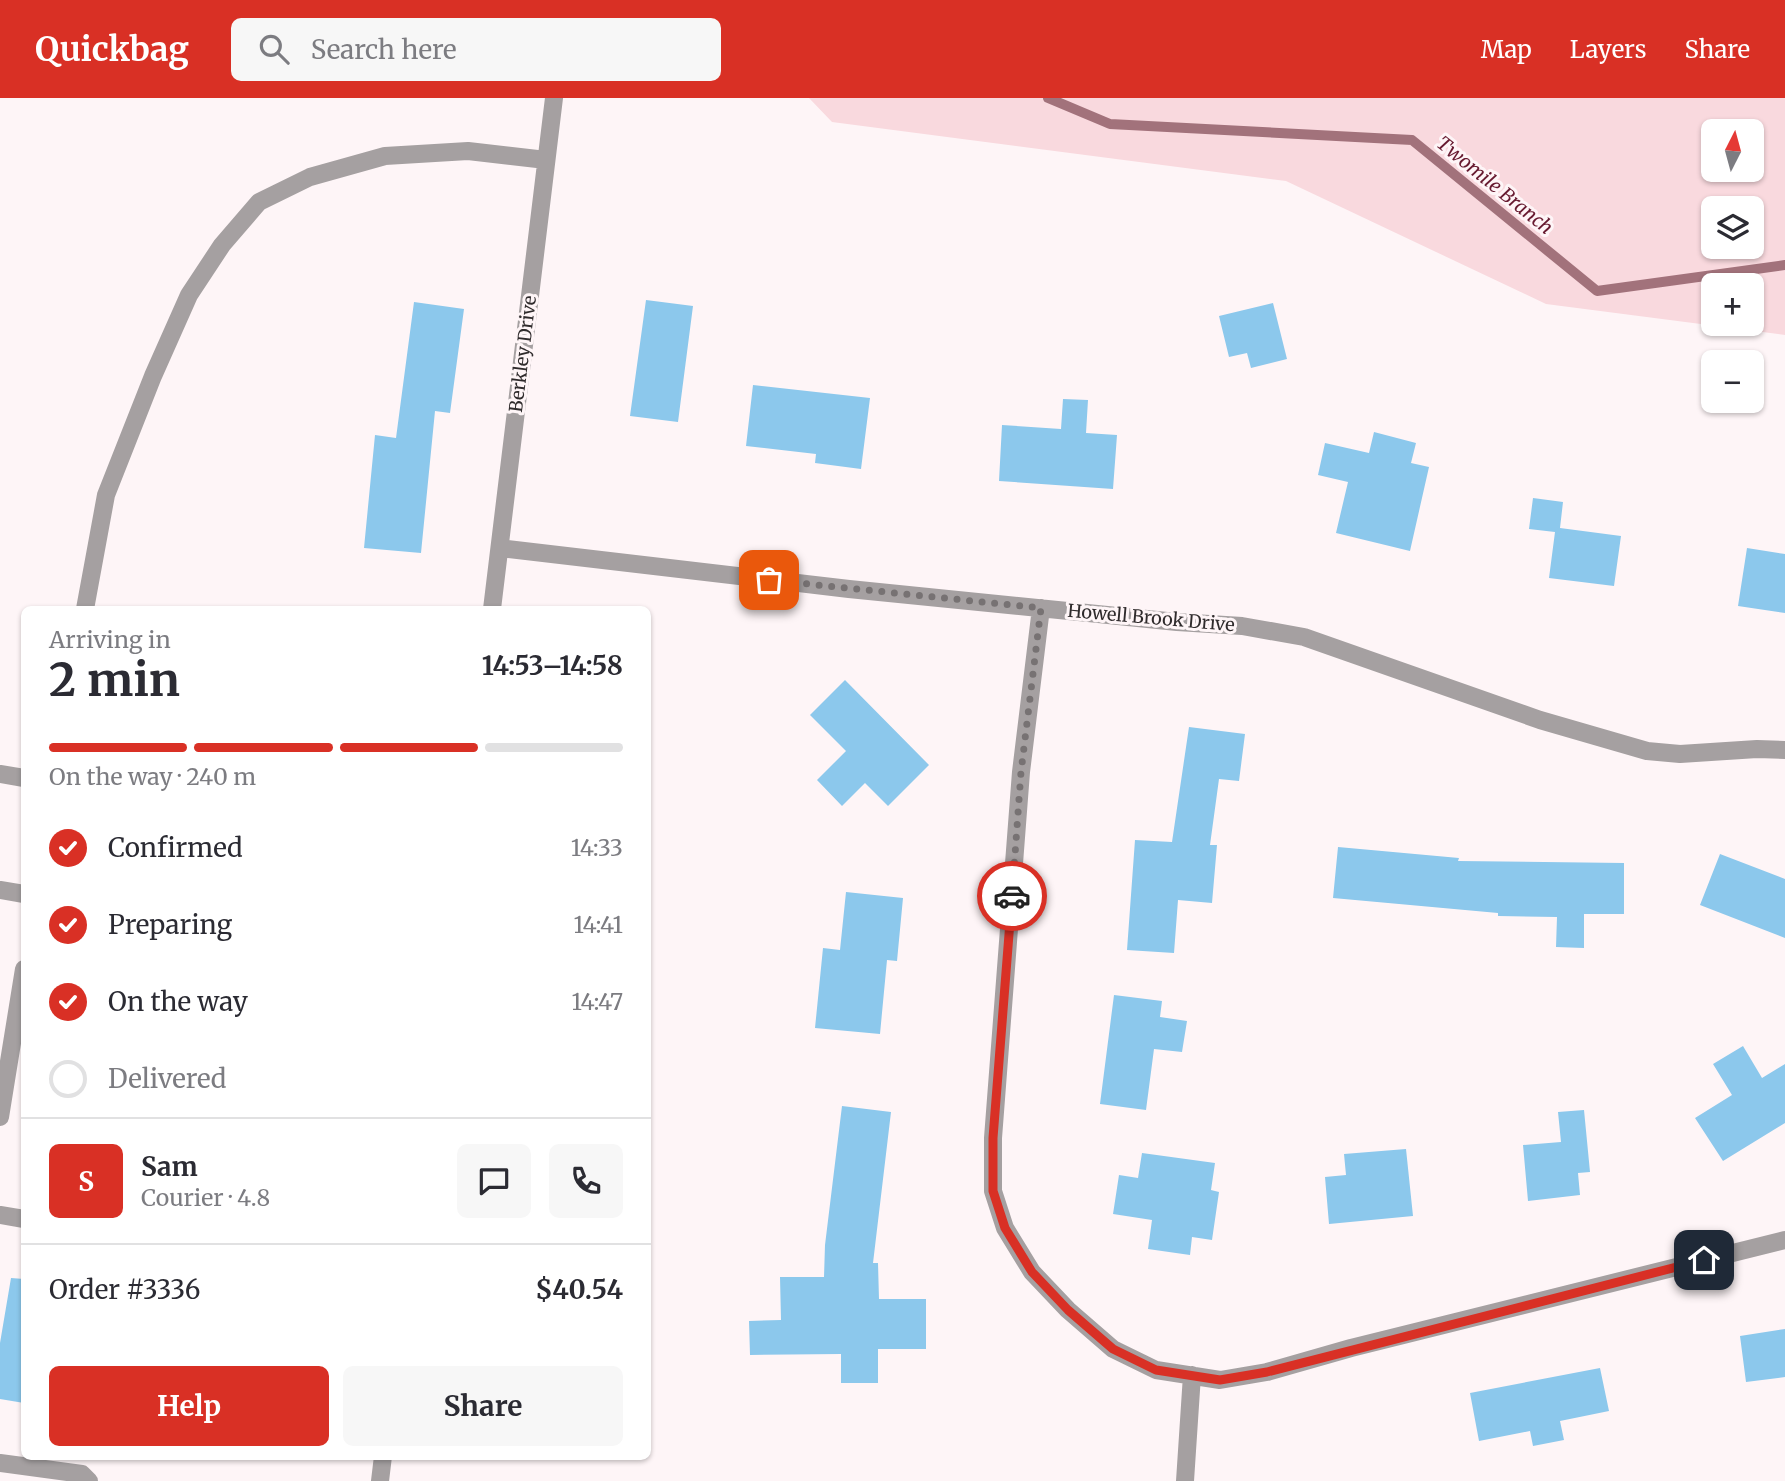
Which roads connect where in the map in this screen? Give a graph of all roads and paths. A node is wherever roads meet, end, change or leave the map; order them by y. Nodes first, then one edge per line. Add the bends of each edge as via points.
1 (554, 98) edge
2 (546, 160) junction
3 (500, 548) junction
4 (86, 606) edge
5 (492, 606) edge
6 (1041, 608) junction
7 (1785, 750) edge
8 (0, 774) edge
9 (21, 778) edge
10 (0, 890) edge
11 (21, 894) edge
12 (21, 988) edge
13 (0, 1117) edge
14 (0, 1215) edge
15 (21, 1218) edge
16 (1785, 1240) edge
17 (1192, 1375) junction
18 (383, 1460) edge
19 (0, 1462) edge
20 (89, 1481) edge
21 (380, 1481) edge
22 (1185, 1481) edge

1 - 2 street, Berkley Drive
2 - 3 street, Berkley Drive
2 - 4 street via 468,151 385,156 310,177 259,202 188,295 153,376 106,495
3 - 5 street, Berkley Drive
3 - 6 street, Howell Brook Drive
6 - 7 street, Howell Brook Drive via 1242,626 1304,637 1540,720 1647,751
6 - 17 street via 1021,772 993,1138 993,1191 1005,1228 1032,1272 1068,1310 1113,1349 1156,1370
8 - 9 street
10 - 11 street
12 - 13 street
14 - 15 street
16 - 17 street via 1267,1372 1220,1380
17 - 22 street
18 - 21 street
19 - 20 street via 82,1474

